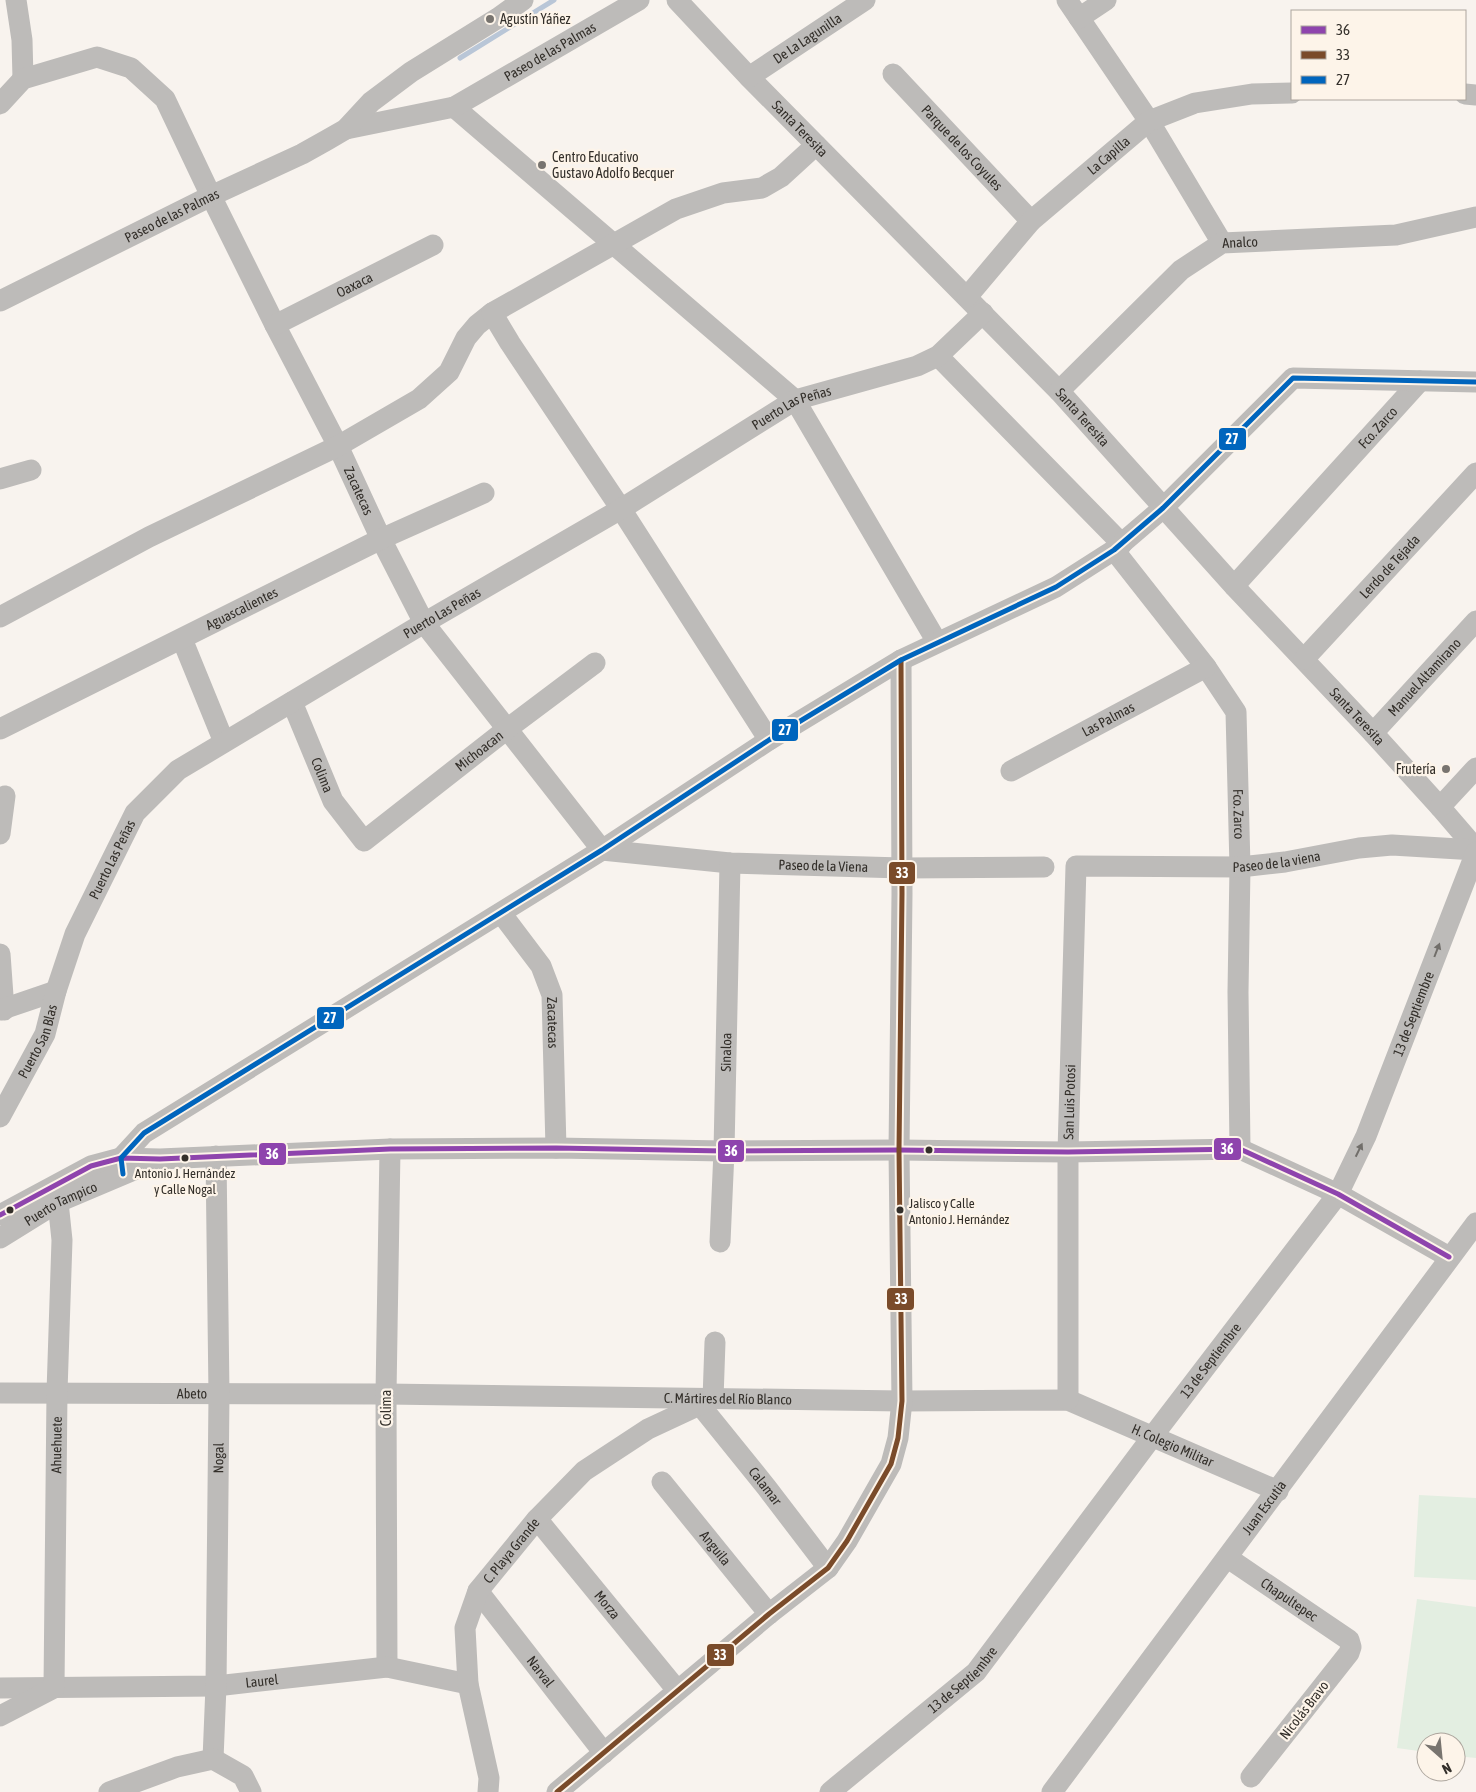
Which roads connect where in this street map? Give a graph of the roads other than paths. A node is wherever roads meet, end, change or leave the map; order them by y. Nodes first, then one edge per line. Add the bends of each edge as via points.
1 (16, 0) edge
2 (523, 0) edge
3 (639, 0) edge
4 (677, 0) edge
5 (865, 0) edge
6 (1067, 0) edge
7 (1106, 0) edge
8 (1079, 18) junction
9 (893, 74) dead end
10 (750, 77) junction
11 (23, 79) junction
12 (1291, 93) edge
13 (0, 104) edge
14 (454, 107) junction
15 (1149, 121) junction
16 (346, 129) junction
17 (816, 145) junction
18 (211, 196) junction
19 (1476, 217) edge
20 (1031, 221) junction
21 (1222, 243) junction
22 (616, 244) junction
23 (433, 245) dead end
24 (967, 298) junction
25 (0, 302) edge
26 (492, 313) junction
27 (983, 313) junction
28 (275, 325) junction
29 (938, 356) junction
30 (1420, 381) junction
31 (1476, 382) edge
32 (1059, 391) junction
33 (795, 400) junction
34 (338, 446) junction
35 (31, 470) dead end
36 (1476, 473) edge
37 (0, 479) edge
38 (484, 493) dead end
39 (1163, 508) junction
40 (621, 510) junction
41 (381, 539) junction
42 (1118, 547) junction
43 (1234, 586) junction
44 (0, 617) edge
45 (1476, 621) edge
46 (424, 623) junction
47 (182, 639) junction
48 (937, 642) junction
49 (1304, 659) junction
50 (901, 660) junction
51 (595, 663) dead end
52 (1206, 667) junction
53 (292, 702) junction
54 (0, 728) edge
55 (507, 729) junction
56 (1373, 734) junction
57 (769, 740) junction
58 (224, 742) junction
59 (1476, 768) edge
60 (1011, 771) dead end
61 (6, 796) dead end
62 (1440, 807) junction
63 (0, 834) edge
64 (364, 841) joint
65 (602, 850) junction
66 (1476, 850) edge
67 (730, 863) junction
68 (1076, 866) joint
69 (1044, 867) dead end
70 (1240, 867) junction
71 (902, 868) junction
72 (501, 913) junction
73 (0, 954) edge
74 (56, 991) junction
75 (2, 1010) edge
76 (0, 1117) edge
77 (556, 1148) junction
78 (390, 1149) junction
79 (1240, 1149) junction
80 (899, 1150) junction
81 (724, 1151) junction
82 (1068, 1152) junction
83 (216, 1156) junction
84 (122, 1166) junction
85 (1338, 1194) junction
86 (58, 1202) junction
87 (0, 1215) edge
88 (1476, 1223) edge
89 (0, 1238) edge
90 (720, 1242) dead end
91 (1449, 1258) junction
92 (715, 1342) dead end
93 (0, 1392) edge
94 (57, 1392) junction
95 (386, 1394) junction
96 (219, 1395) junction
97 (1068, 1400) junction
98 (902, 1401) junction
99 (707, 1402) junction
100 (1152, 1436) junction
101 (662, 1482) dead end
102 (1278, 1491) junction
103 (537, 1519) junction
104 (1228, 1558) junction
105 (828, 1568) junction
106 (478, 1591) junction
107 (769, 1614) junction
108 (1349, 1640) joint
109 (387, 1667) junction
110 (468, 1684) junction
111 (216, 1686) junction
112 (0, 1688) edge
113 (54, 1688) junction
114 (677, 1690) junction
115 (0, 1716) edge
116 (604, 1753) junction
117 (213, 1759) junction
118 (1251, 1777) dead end
119 (145, 1786) edge
120 (109, 1792) edge
121 (251, 1792) edge
122 (488, 1792) edge
123 (557, 1792) edge
124 (830, 1792) edge
125 (1052, 1792) edge

1 - 11 street
2 - 16 street, Paseo de las Palmas via 411,72 371,102
3 - 14 street, Paseo de las Palmas
4 - 10 street, Santa Teresita
5 - 10 street, De La Lagunilla
6 - 8 street
7 - 8 street
8 - 15 street
9 - 20 street, Parque de los Coyules
10 - 17 street, Santa Teresita
11 - 13 street
11 - 18 street, Zacatecas via 98,57 131,68 165,100
12 - 15 street, La Capilla via 1252,94 1195,103
14 - 16 street, Paseo de las Palmas
14 - 22 street
15 - 20 street, La Capilla
15 - 21 street
16 - 18 street, Paseo de las Palmas via 302,154
17 - 22 street via 781,177 762,188 724,193 676,209
17 - 24 street, Santa Teresita
18 - 25 street, Paseo de las Palmas
18 - 28 street, Zacatecas
19 - 21 street, Analco via 1396,235
20 - 24 street, La Capilla
21 - 32 street, Analco via 1181,270
22 - 26 street
22 - 33 street
23 - 28 street, Oaxaca
24 - 27 street, Santa Teresita
26 - 34 street via 466,338 450,372 419,399
26 - 40 street
27 - 29 street, Puerto Las Peñas
27 - 32 street, Santa Teresita
28 - 34 street, Zacatecas
29 - 33 street, Puerto Las Peñas via 917,366
29 - 42 street, Fco. Zarco
30 - 31 street
30 - 39 street via 1293,378
30 - 43 street, Fco. Zarco
32 - 39 street, Santa Teresita
33 - 40 street, Puerto Las Peñas
33 - 48 street
34 - 41 street, Zacatecas
34 - 44 street via 149,537
35 - 37 street
36 - 49 street, Lerdo de Tejada
38 - 41 street, Aguascalientes
39 - 42 street
39 - 43 street, Santa Teresita
40 - 46 street, Puerto Las Peñas
40 - 57 street
41 - 46 street, Zacatecas
41 - 47 street, Aguascalientes
42 - 48 street via 1056,587
42 - 52 street, Fco. Zarco
43 - 49 street, Santa Teresita
45 - 56 street, Manuel Altamirano
46 - 53 street, Puerto Las Peñas
46 - 55 street, Zacatecas
47 - 54 street, Aguascalientes
47 - 58 street
48 - 50 street
49 - 56 street, Santa Teresita
50 - 57 street
50 - 71 street
51 - 55 street, Michoacan
52 - 60 street, Las Palmas
52 - 70 street, Fco. Zarco via 1236,712
53 - 58 street, Puerto Las Peñas
53 - 64 street, Colima via 333,801
55 - 64 street, Michoacan
55 - 65 street, Zacatecas
56 - 62 street, Santa Teresita
57 - 65 street
58 - 74 street, Puerto Las Peñas via 178,770 135,813 75,934
59 - 62 street
61 - 63 street
62 - 66 street, Santa Teresita
65 - 67 street, Paseo de la Viena
65 - 72 street
66 - 70 street, Paseo de la viena via 1392,845
85 -> 66 street, 13 de Septiembre via 1366,1136
67 - 71 street, Paseo de la Viena
67 - 81 street, Sinaloa
68 - 70 street, Paseo de la viena
68 - 82 street, San Luis Potosi
69 - 71 street, Paseo de la Viena
70 - 79 street, Fco. Zarco
71 - 80 street
72 - 77 street, Zacatecas via 541,966 552,995
72 - 84 street via 144,1133
73 - 75 street
74 - 75 street
74 - 76 street, Puerto San Blas via 45,1034
77 - 78 street
77 - 81 street
78 - 83 street
78 - 95 street, Colima
79 - 82 street
79 - 85 street
80 - 81 street
80 - 82 street
80 - 98 street
81 - 90 street, Sinaloa
82 - 97 street, San Luis Potosi
83 - 84 street
83 - 96 street, Nogal
84 - 86 street, Puerto Tampico
84 - 87 street, Puerto Tampico via 91,1166
85 - 91 street
85 - 100 street, 13 de Septiembre
86 - 89 street, Puerto Tampico
86 - 94 street, Ahuehuete via 62,1240
88 - 91 street, Juan Escutia
91 - 102 street, Juan Escutia
92 - 99 street
93 - 94 street, Abeto
94 - 96 street, Abeto
94 - 113 street, Ahuehuete
95 - 96 street, Abeto
95 - 99 street, C. Mártires del Río Blanco
95 - 109 street, Colima
96 - 111 street, Nogal
97 - 98 street, C. Mártires del Río Blanco
97 - 100 street, H. Colegio Militar
98 - 99 street, C. Mártires del Río Blanco
98 - 105 street via 892,1464
99 - 103 street, C. Playa Grande via 648,1430 584,1471
99 - 105 street, Calamar
100 - 102 street, H. Colegio Militar
100 - 124 street, 13 de Septiembre via 976,1672
101 - 107 street, Anguila
102 - 104 street, Juan Escutia
103 - 106 street, C. Playa Grande
103 - 114 street, Morza
104 - 108 street, Chapultepec
104 - 125 street, Juan Escutia
105 - 107 street
106 - 110 street, C. Playa Grande via 465,1628
106 - 116 street, Narval
107 - 114 street
108 - 118 street, Nicolás Bravo via 1352,1647 1349,1653
109 - 110 street, Laurel
109 - 111 street, Laurel
110 - 122 street, C. Playa Grande via 489,1778
111 - 113 street, Laurel
111 - 117 street, Nogal
112 - 113 street, Laurel
113 - 115 street, Laurel
114 - 116 street
116 - 123 street
117 - 119 street via 177,1767
117 - 121 street via 243,1776
119 - 120 street

